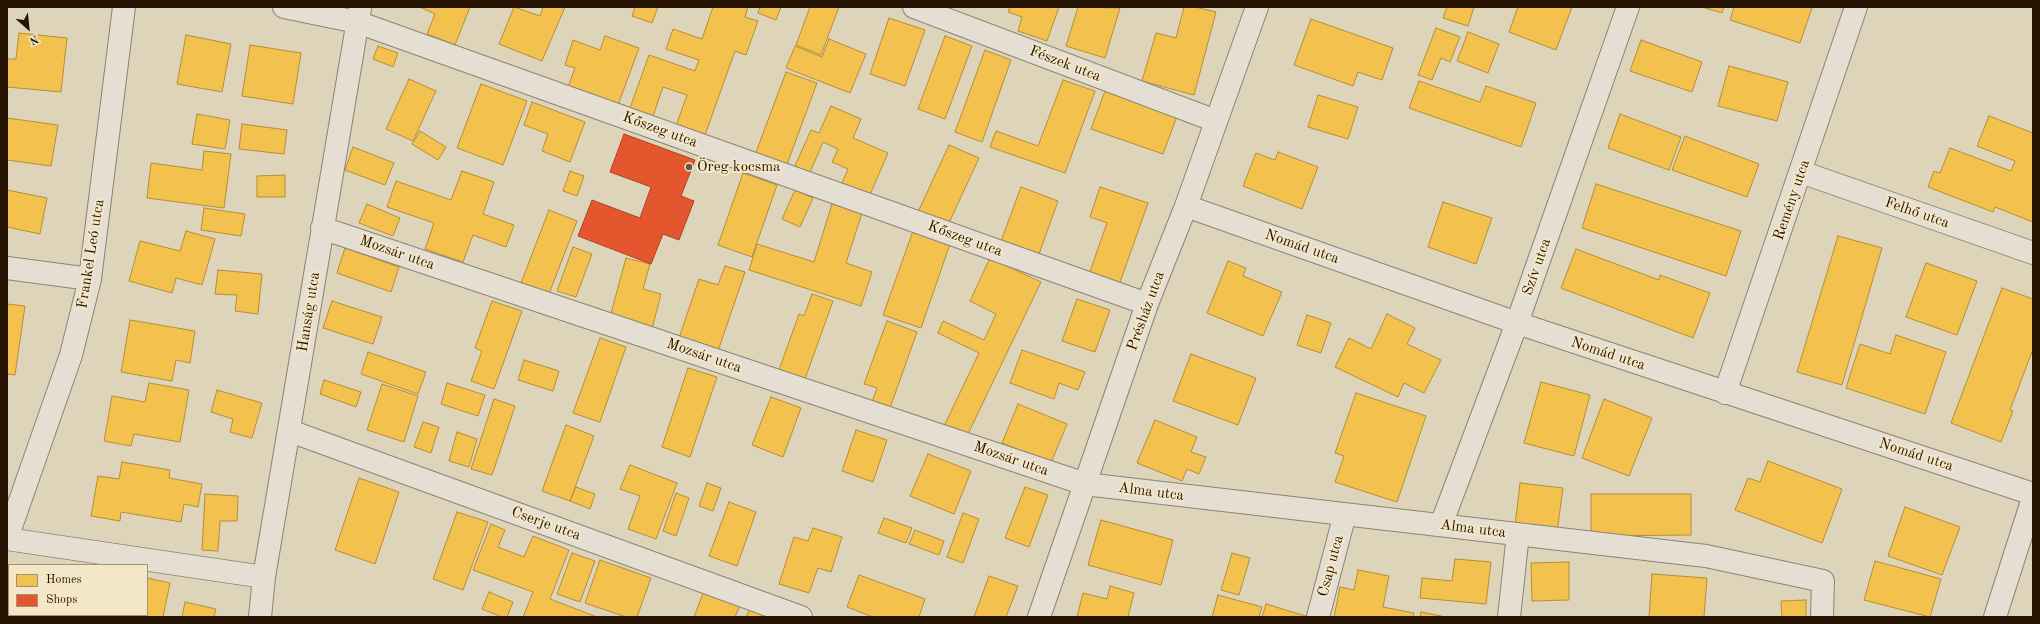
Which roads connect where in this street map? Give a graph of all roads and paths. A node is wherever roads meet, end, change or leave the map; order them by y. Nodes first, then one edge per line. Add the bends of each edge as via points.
1 (124, 7) edge
2 (284, 7) edge
3 (914, 7) edge
4 (1257, 7) edge
5 (1628, 7) edge
6 (1856, 7) edge
7 (359, 14) edge
8 (1216, 121) junction
9 (1801, 172) junction
10 (1186, 206) junction
11 (322, 228) junction
12 (2033, 254) edge
13 (7, 268) edge
14 (90, 279) junction
15 (1147, 304) junction
16 (1517, 323) junction
17 (1725, 393) junction
18 (290, 431) junction
19 (1085, 484) junction
20 (2033, 494) edge
21 (2033, 498) edge
22 (1345, 514) junction
23 (1441, 525) junction
24 (1518, 534) junction
25 (7, 538) edge
26 (264, 577) junction
27 (260, 617) edge
28 (801, 617) edge
29 (1039, 617) edge
30 (1318, 617) edge
31 (1510, 617) edge
32 (1822, 617) edge
33 (1995, 617) edge

1 - 14 street, Frankel Leó utca
2 - 7 street, Kőszeg utca
3 - 8 street, Fészek utca
4 - 8 street, Présház utca
5 - 16 street, Szív utca
6 - 9 street, Remény utca
7 - 11 street, Hanság utca
7 - 15 street, Kőszeg utca
8 - 10 street, Présház utca
9 - 12 street, Felhő utca
9 - 17 street, Remény utca
10 - 15 street, Présház utca
10 - 16 street, Nomád utca
11 - 18 street, Hanság utca
11 - 19 street, Mozsár utca
13 - 14 street
14 - 25 street, Frankel Leó utca via 71,355
15 - 19 street, Présház utca
16 - 17 street, Nomád utca
16 - 23 street, Szív utca
17 - 20 street, Nomád utca
18 - 26 street, Hanság utca
18 - 28 street, Cserje utca
19 - 22 street, Alma utca
19 - 29 street, Présház utca
21 - 33 street
22 - 23 street, Alma utca
22 - 30 street, Csap utca
23 - 24 street, Alma utca
24 - 31 street
24 - 32 street, Alma utca via 1706,556 1823,581
25 - 26 street
26 - 27 street, Hanság utca

